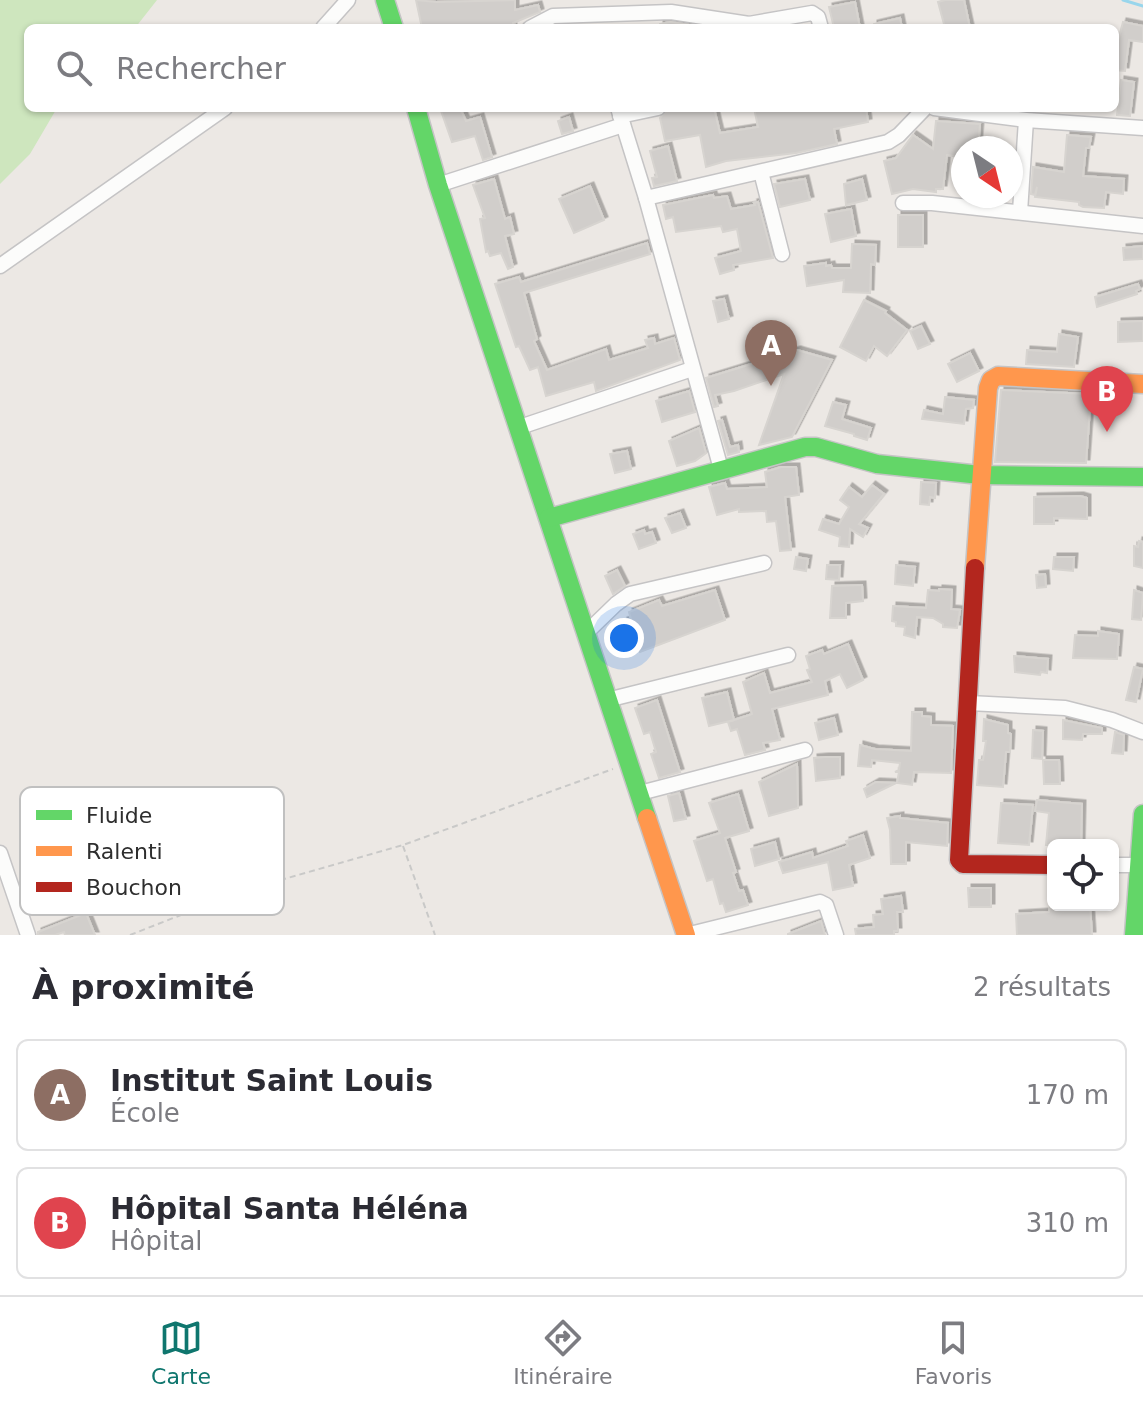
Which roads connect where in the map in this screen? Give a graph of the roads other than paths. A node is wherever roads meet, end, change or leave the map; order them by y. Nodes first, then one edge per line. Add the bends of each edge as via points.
1 (348, 0) edge
2 (385, 0) edge
3 (547, 0) edge
4 (553, 16) junction
5 (597, 22) edge
6 (327, 24) edge
7 (393, 24) edge
8 (538, 24) edge
9 (749, 24) edge
10 (749, 24) edge
11 (820, 24) edge
12 (219, 112) edge
13 (417, 112) edge
14 (921, 112) edge
15 (965, 112) edge
16 (620, 116) edge
17 (1026, 120) junction
18 (1143, 128) edge
19 (761, 172) junction
20 (438, 185) junction
21 (646, 198) junction
22 (903, 203) dead end
23 (1020, 212) junction
24 (1143, 226) edge
25 (782, 254) dead end
26 (0, 266) edge
27 (692, 369) junction
28 (1143, 384) edge
29 (520, 427) junction
30 (721, 469) junction
31 (980, 475) junction
32 (1143, 477) edge
33 (549, 518) junction
34 (764, 563) dead end
35 (586, 633) junction
36 (788, 655) dead end
37 (607, 700) junction
38 (969, 703) junction
39 (1143, 732) edge
40 (805, 750) dead end
41 (640, 793) junction
42 (1143, 814) edge
43 (0, 853) edge
44 (1047, 865) edge
45 (1119, 865) edge
46 (1139, 865) junction
47 (6, 890) edge
48 (28, 935) edge
49 (686, 935) edge
50 (836, 935) edge
51 (1134, 935) edge

1 - 6 street
2 - 7 street
3 - 4 street
4 - 5 street
4 - 8 street
5 - 10 street via 671,12
9 - 11 street via 812,13
12 - 26 street
13 - 20 street
14 - 19 street via 888,142
15 - 17 street
16 - 20 street
16 - 21 street
17 - 18 street
17 - 23 street
19 - 21 street
19 - 25 street
20 - 29 street
21 - 27 street
22 - 23 street
23 - 24 street
27 - 29 street
27 - 30 street
28 - 31 street via 998,376 988,388
29 - 33 street
30 - 31 street via 816,447 877,464
30 - 33 street
31 - 32 street
31 - 38 street
33 - 35 street
34 - 35 street via 630,594
35 - 37 street
36 - 37 street
37 - 41 street
38 - 39 street via 1065,708
38 - 44 street via 959,860
40 - 41 street
41 - 49 street
42 - 46 street
43 - 47 street
45 - 46 street
46 - 51 street
47 - 48 street
49 - 50 street via 820,902 826,905

